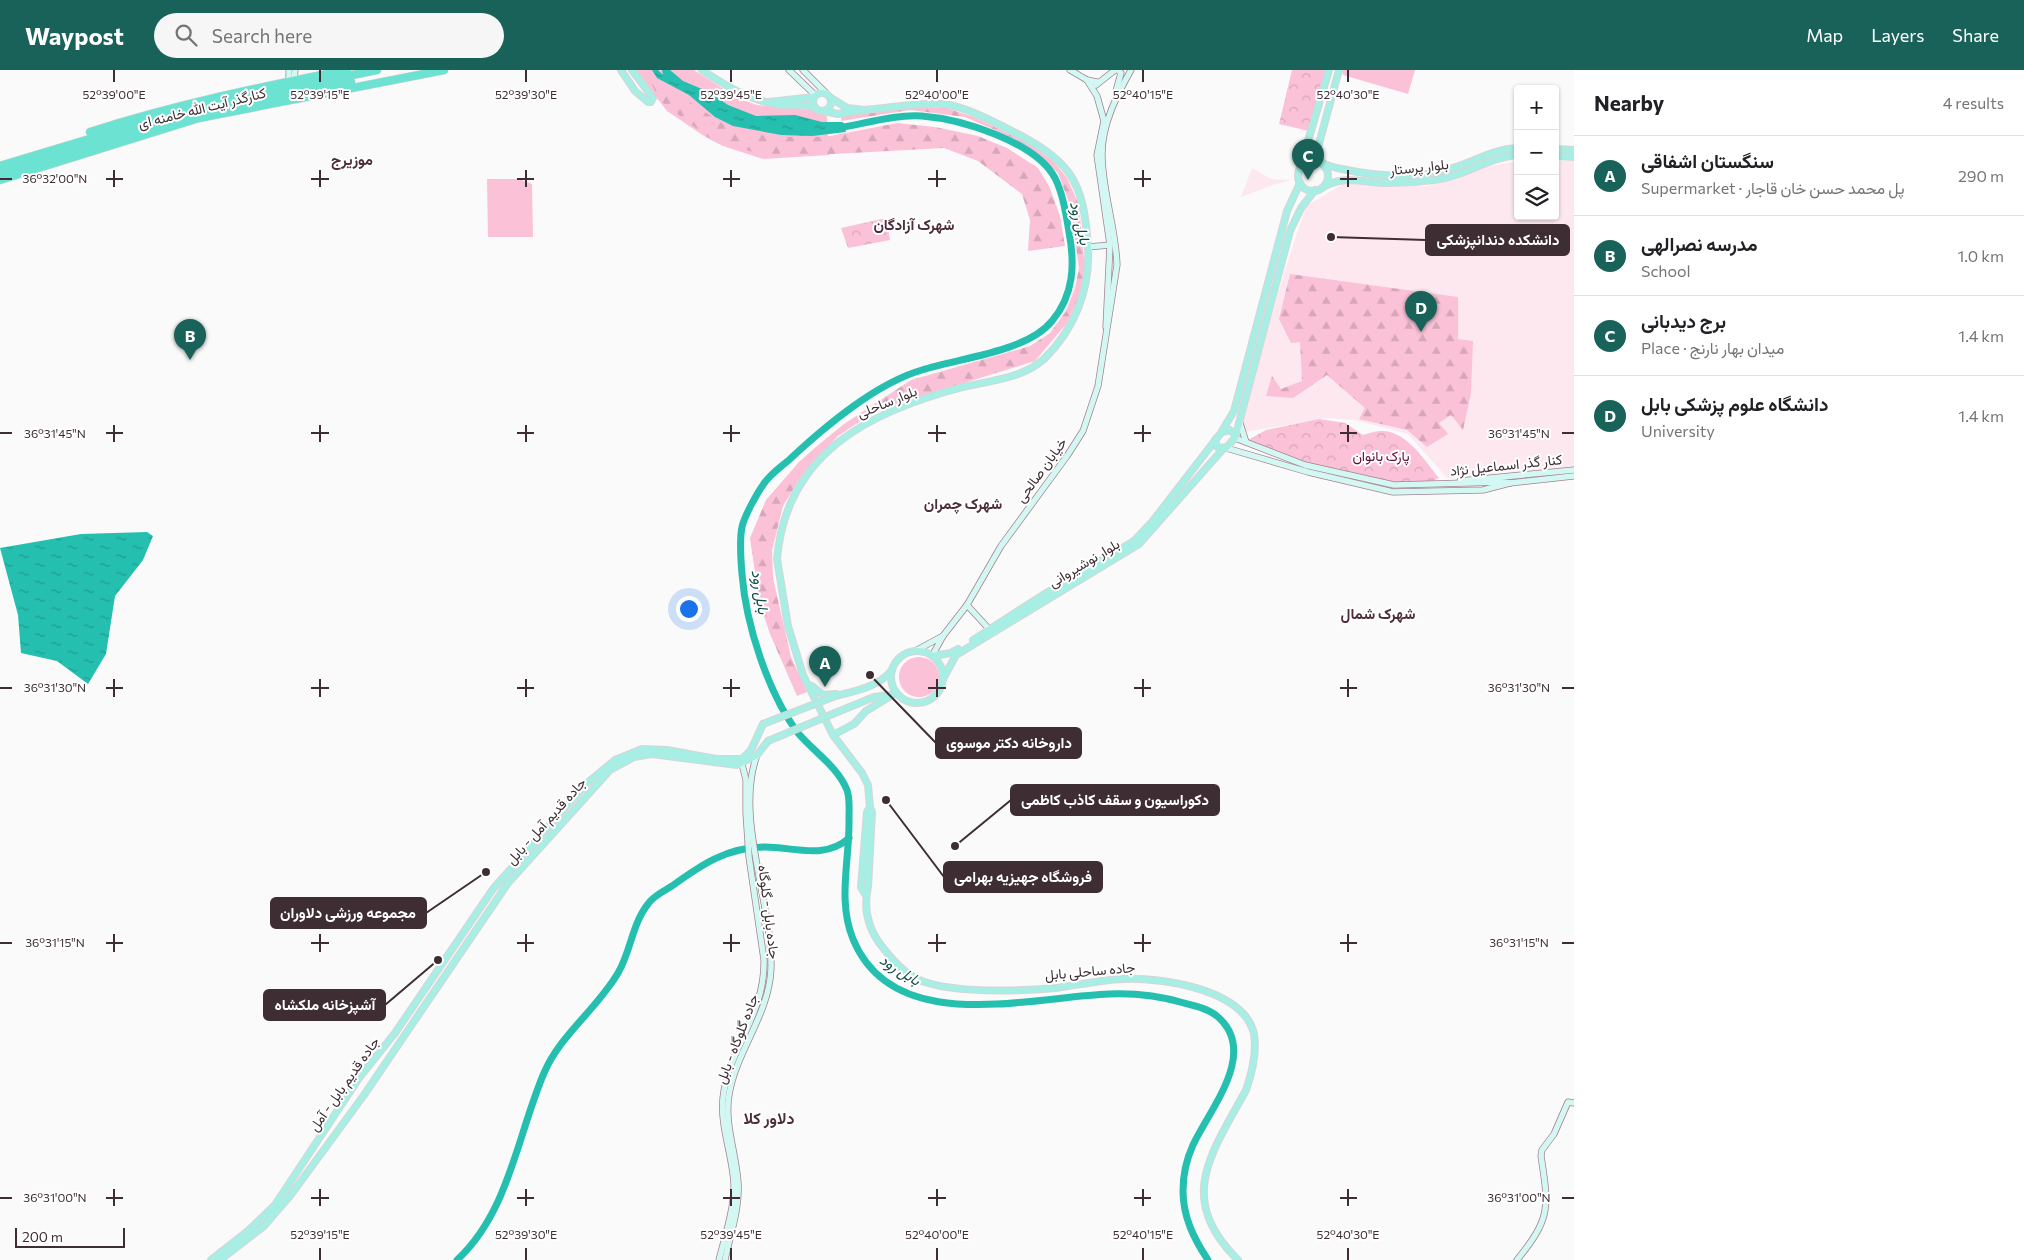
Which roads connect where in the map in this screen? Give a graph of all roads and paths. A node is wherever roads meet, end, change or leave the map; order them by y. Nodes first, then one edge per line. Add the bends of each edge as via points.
1 (377, 70) edge
2 (418, 70) edge
3 (444, 70) edge
4 (621, 70) edge
5 (632, 70) edge
6 (702, 70) edge
7 (789, 70) edge
8 (803, 70) edge
9 (1070, 70) edge
10 (1117, 70) edge
11 (1131, 70) edge
12 (1329, 70) edge
13 (1339, 70) edge
14 (346, 72) edge
15 (292, 77) edge
16 (1087, 80) junction
17 (1098, 82) junction
18 (336, 88) junction
19 (1094, 90) junction
20 (829, 96) junction
21 (814, 97) junction
22 (216, 99) junction
23 (1114, 100) junction
24 (766, 102) junction
25 (815, 107) junction
26 (1100, 107) junction
27 (865, 110) junction
28 (823, 111) junction
29 (1103, 114) junction
30 (1110, 116) junction
31 (45, 149) junction
32 (1514, 149) edge
33 (1559, 149) edge
34 (1574, 150) edge
35 (1514, 156) edge
36 (1559, 156) edge
37 (1574, 157) edge
38 (0, 160) edge
39 (1322, 164) junction
40 (0, 166) edge
41 (1300, 168) junction
42 (18, 171) junction
43 (0, 173) edge
44 (0, 180) edge
45 (1300, 183) junction
46 (1318, 189) junction
47 (1291, 202) junction
48 (1300, 208) junction
49 (1110, 245) junction
50 (1088, 247) junction
51 (1106, 329) junction
52 (1234, 411) junction
53 (1242, 414) junction
54 (1240, 422) junction
55 (1222, 432) junction
56 (1235, 436) junction
57 (1217, 438) junction
58 (1246, 442) junction
59 (1258, 447) junction
60 (1225, 448) junction
61 (1249, 454) junction
62 (1574, 470) edge
63 (1574, 476) edge
64 (1441, 484) junction
65 (1510, 484) junction
66 (967, 605) junction
67 (989, 629) junction
68 (943, 636) junction
69 (937, 649) junction
70 (915, 651) junction
71 (944, 654) junction
72 (933, 656) junction
73 (893, 670) junction
74 (804, 675) junction
75 (943, 679) junction
76 (856, 690) junction
77 (892, 695) junction
78 (900, 696) junction
79 (833, 735) junction
80 (757, 755) junction
81 (742, 761) junction
82 (870, 807) joint
83 (750, 836) junction
84 (759, 896) junction
85 (378, 1073) junction
86 (359, 1078) junction
87 (1571, 1102) edge
88 (351, 1113) junction
89 (331, 1123) junction
90 (211, 1260) edge
91 (220, 1260) edge
92 (719, 1260) edge
93 (725, 1260) edge
94 (1238, 1260) edge
95 (1517, 1260) edge

1 - 14 highway
2 - 18 highway
3 - 18 highway
4 - 5 main road via 635,91 651,102 654,98
6 - 24 main road via 737,92
7 - 21 main road
8 - 20 main road
9 - 16 main road
10 - 17 main road
10 - 23 main road via 1121,73
11 - 23 main road, خيابان صالحی
12 - 41 main road
13 - 39 main road via 1318,147
14 - 15 highway
14 - 15 highway, کنارگذر آیت الله خامنه ای
15 - 22 highway
15 - 22 highway, کنارگذر آیت الله خامنه ای via 278,84
16 - 17 main road
16 - 19 main road, خيابان صالحی
17 - 19 main road
18 - 42 highway via 198,116
19 - 26 main road, خيابان صالحی
20 - 21 main road via 819,93
20 - 27 main road via 847,108
20 - 28 main road via 831,106
21 - 24 main road
21 - 25 main road
22 - 31 highway
23 - 26 main road
23 - 30 main road, خيابان صالحی
24 - 25 main road
25 - 28 main road
26 - 29 main road, خيابان صالحی
27 - 28 main road via 835,114
27 - 50 main road, بلوار ساحلی via 945,104 999,124 1048,151 1067,170 1078,188
29 - 30 main road via 1108,111
29 - 49 main road, خيابان صالحی via 1097,155
30 - 51 main road, خيابان صالحی via 1102,154 1118,265
31 - 38 highway
31 - 40 highway
32 - 39 main road, بلوار پرستار via 1496,151 1452,168 1413,174 1373,175
33 - 34 main road
35 - 46 main road, بلوار پرستار via 1440,180 1387,183 1344,179
36 - 37 main road
39 - 41 main road via 1310,161
39 - 46 main road via 1328,177
41 - 45 main road
42 - 43 highway
42 - 44 highway
45 - 46 main road via 1305,188
45 - 47 main road
46 - 48 main road
47 - 48 main road via 1298,203
47 - 52 main road
48 - 53 main road via 1278,270
49 - 50 main road
49 - 51 main road, خيابان صالحی
50 - 74 main road, بلوار ساحلی via 1089,267 1082,300 1060,341 1043,360 1025,372 961,388 862,424 827,451 798,488 784,523 778,559 788,626
51 - 66 main road, خيابان صالحی via 1098,386 1083,431 1001,546
52 - 53 main road via 1236,418
52 - 55 main road
53 - 54 main road
54 - 56 main road
54 - 58 main road
55 - 56 main road via 1230,430
55 - 57 main road, بلوار نوشیروانی
56 - 58 main road
56 - 60 main road, بلوار نوشیروانی
57 - 60 main road via 1217,447
57 - 67 main road, بلوار نوشیروانی via 1134,541
58 - 59 main road
59 - 61 main road via 1248,447
59 - 64 main road via 1304,465 1366,480 1394,485
60 - 61 main road
60 - 75 main road, بلوار نوشیروانی via 1139,544 956,655
61 - 65 main road via 1393,492 1483,490
62 - 64 main road, کنار گذر اسماعیل نژاد
63 - 65 main road
64 - 65 main road
66 - 67 main road
66 - 68 main road, خيابان صالحی
67 - 71 main road, بلوار نوشیروانی via 951,653
68 - 69 main road
68 - 70 main road
69 - 71 main road
69 - 72 main road
70 - 72 main road
70 - 73 main road via 899,659
71 - 72 main road, بلوار نوشیروانی
72 - 75 main road via 941,666
73 - 76 main road via 877,683
73 - 78 main road via 893,684
74 - 76 main road via 823,695
74 - 79 main road, بلوار ساحلی
75 - 78 main road via 940,690 930,699 916,702
76 - 81 main road, bridge via 764,724
77 - 78 main road
77 - 79 main road via 866,711 854,724
77 - 80 main road, bridge via 874,698 768,741
79 - 82 main road, بلوار ساحلی via 862,773 868,785
80 - 81 main road
80 - 83 main road via 751,776
81 - 83 main road
81 - 85 main road, جاده قدیم آمل - بابل via 712,763 652,754 634,757 610,770 508,883
81 - 86 main road, جاده قدیم بابل - آمل via 642,749 620,756 604,768 493,889 395,1033
82 - 94 main road, جاده ساحلی بابل via 868,886 865,894 872,933 902,968 928,983 963,990 1055,988 1125,979 1160,980 1210,992 1236,1008 1253,1033 1253,1059 1246,1090 1207,1164 1204,1191 1211,1222
83 - 84 main road, جاده گلوگاه - بابل via 756,856
83 - 84 main road, جاده بابل - گلوگاه via 749,857
84 - 92 main road, جاده بابل - گلوگاه via 763,979 759,1001 730,1070 723,1098 734,1186
84 - 93 main road, جاده گلوگاه - بابل via 770,952 770,981 759,1018 729,1092 728,1117 738,1191
85 - 86 main road via 362,1090 358,1086
85 - 88 main road, جاده قدیم آمل - بابل
86 - 89 main road, جاده قدیم بابل - آمل
87 - 95 main road via 1542,1150 1546,1212 1536,1236
88 - 89 main road via 353,1104 350,1101
88 - 91 main road, جاده قدیم آمل - بابل via 264,1226
89 - 90 main road, جاده قدیم بابل - آمل via 275,1205

